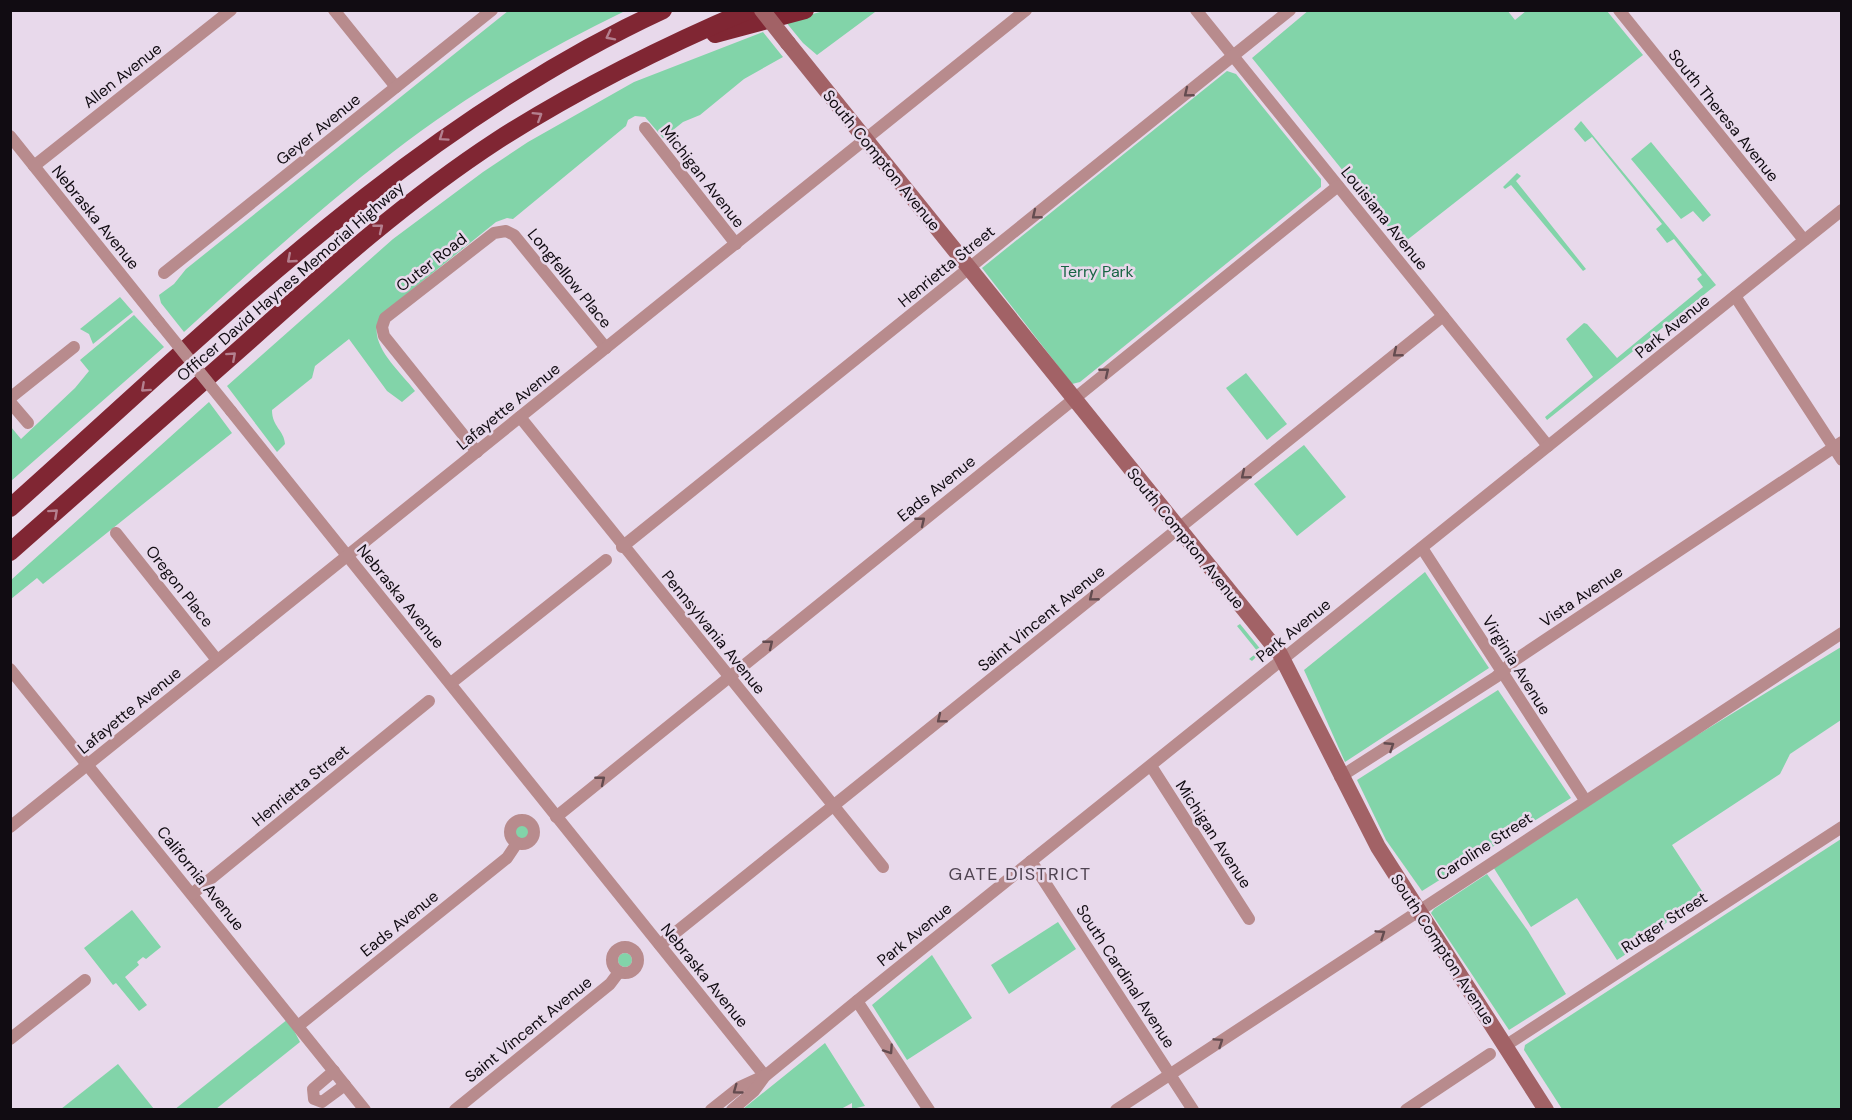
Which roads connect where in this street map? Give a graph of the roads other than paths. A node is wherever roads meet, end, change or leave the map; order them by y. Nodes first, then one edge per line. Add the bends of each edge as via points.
1 (231, 10) edge
2 (334, 10) edge
3 (492, 10) edge
4 (663, 10) edge
5 (749, 10) edge
6 (762, 10) edge
7 (805, 10) edge
8 (1026, 10) edge
9 (1196, 10) edge
10 (1290, 10) edge
11 (1618, 10) edge
12 (678, 40) junction
13 (1233, 56) junction
14 (396, 87) junction
15 (645, 128) dead end
16 (10, 136) edge
17 (866, 140) junction
18 (34, 166) junction
19 (1338, 186) junction
20 (1842, 210) edge
21 (506, 231) joint
22 (1804, 240) junction
23 (736, 244) junction
24 (969, 269) junction
25 (164, 273) dead end
26 (1735, 296) junction
27 (1443, 316) junction
28 (74, 347) dead end
29 (606, 348) junction
30 (1073, 398) junction
31 (10, 400) edge
32 (520, 417) junction
33 (28, 423) dead end
34 (1837, 445) edge
35 (1548, 446) junction
36 (477, 452) junction
37 (1842, 460) edge
38 (10, 507) edge
39 (1179, 529) junction
40 (116, 533) dead end
41 (622, 547) junction
42 (1422, 548) junction
43 (10, 552) edge
44 (347, 556) junction
45 (606, 560) dead end
46 (1842, 633) edge
47 (1283, 659) junction
48 (217, 660) junction
49 (10, 669) edge
50 (1502, 671) junction
51 (729, 676) junction
52 (451, 683) junction
53 (429, 701) dead end
54 (88, 764) junction
55 (1151, 766) junction
56 (1340, 777) junction
57 (1585, 800) junction
58 (833, 806) junction
59 (556, 817) junction
60 (10, 827) edge
61 (1842, 827) edge
62 (517, 843) dead end
63 (1031, 861) junction
64 (883, 867) dead end
65 (192, 894) junction
66 (1417, 909) junction
67 (1249, 919) dead end
68 (660, 945) junction
69 (619, 972) dead end
70 (85, 980) dead end
71 (856, 1001) junction
72 (298, 1026) junction
73 (10, 1039) edge
74 (1497, 1050) junction
75 (334, 1071) junction
76 (1170, 1075) junction
77 (765, 1076) junction
78 (345, 1085) junction
79 (365, 1110) edge
80 (455, 1110) edge
81 (711, 1110) edge
82 (732, 1110) edge
83 (928, 1110) edge
84 (1116, 1110) edge
85 (1193, 1110) edge
86 (1406, 1110) edge
87 (1546, 1110) edge

1 - 18 street, Allen Avenue
2 - 14 street
3 - 14 street, Geyer Avenue
4 -> 38 highway, Officer David Haynes Memorial Highway via 551,68 398,170 303,248
5 - 12 highway, Officer David Haynes Memorial Highway
6 - 17 main road, South Compton Avenue, bridge
7 - 12 highway via 714,35
8 - 17 street, Lafayette Avenue
9 - 13 street, Louisiana Avenue
10 - 13 street, Henrietta Street
11 - 22 street, South Theresa Avenue
43 -> 12 highway, Officer David Haynes Memorial Highway via 400,211 477,154 548,109
13 - 19 street, Louisiana Avenue
13 -> 24 street, Henrietta Street
14 - 25 street, Geyer Avenue
15 - 23 street, Michigan Avenue
16 - 18 street, Nebraska Avenue
17 - 23 street, Lafayette Avenue
17 - 24 main road, South Compton Avenue
18 - 44 street, Nebraska Avenue, bridge
19 - 27 street, Louisiana Avenue
30 -> 19 street, Eads Avenue
20 - 22 street, Park Avenue
21 - 29 street, Longfellow Place via 514,235
21 - 36 street, Outer Road via 494,233 385,318 382,327 384,336
22 - 26 street, Park Avenue
23 - 29 street, Lafayette Avenue
24 - 30 main road, South Compton Avenue
24 - 41 street, Henrietta Street
26 - 34 street
26 - 35 street, Park Avenue
27 - 35 street, Louisiana Avenue
27 -> 39 street, Saint Vincent Avenue
28 - 31 street
29 - 32 street, Lafayette Avenue
30 - 39 main road, South Compton Avenue
51 -> 30 street, Eads Avenue
31 - 33 street
32 - 36 street, Lafayette Avenue
32 - 41 street, Pennsylvania Avenue
34 - 37 street
34 - 50 street, Vista Avenue
35 - 42 street, Park Avenue
36 - 44 street, Lafayette Avenue
39 - 47 main road, South Compton Avenue
39 -> 58 street, Saint Vincent Avenue
40 - 48 street, Oregon Place
41 - 51 street, Pennsylvania Avenue
42 - 47 street, Park Avenue
42 - 50 street, Virginia Avenue
44 - 48 street, Lafayette Avenue
44 - 52 street, Nebraska Avenue
45 - 52 street
46 - 57 street, Caroline Street
47 - 55 street, Park Avenue
47 - 56 main road, South Compton Avenue
48 - 54 street, Lafayette Avenue
49 - 54 street, California Avenue
56 -> 50 street, Vista Avenue
50 - 57 street, Virginia Avenue
51 - 58 street, Pennsylvania Avenue
59 -> 51 street, Eads Avenue
52 - 59 street, Nebraska Avenue
53 - 65 street, Henrietta Street
54 - 60 street, Lafayette Avenue
54 - 65 street, California Avenue
55 - 63 street, Park Avenue
55 - 67 street, Michigan Avenue
56 - 66 main road, South Compton Avenue
57 - 66 street, Caroline Street
58 - 64 street, Pennsylvania Avenue
58 - 68 street, Saint Vincent Avenue
59 - 68 street, Nebraska Avenue
61 - 74 street, Rutger Street
62 - 72 street, Eads Avenue via 507,858
63 - 71 street, Park Avenue
63 - 76 street, South Cardinal Avenue
65 - 72 street, California Avenue
66 - 74 main road, South Compton Avenue
76 -> 66 street, Caroline Street
68 - 77 street, Nebraska Avenue
69 - 80 street, Saint Vincent Avenue via 610,984
70 - 73 street
71 - 77 street, Park Avenue
71 -> 83 street
72 - 75 street, California Avenue
74 - 86 street, Rutger Street
74 - 87 main road, South Compton Avenue
75 - 78 street, California Avenue
75 - 78 street via 313,1089 314,1098 318,1102 327,1100
76 - 84 street, Caroline Street
76 - 85 street, South Cardinal Avenue
77 -> 81 street, Park Avenue via 740,1087
77 - 82 street, Park Avenue
78 - 79 street, California Avenue

